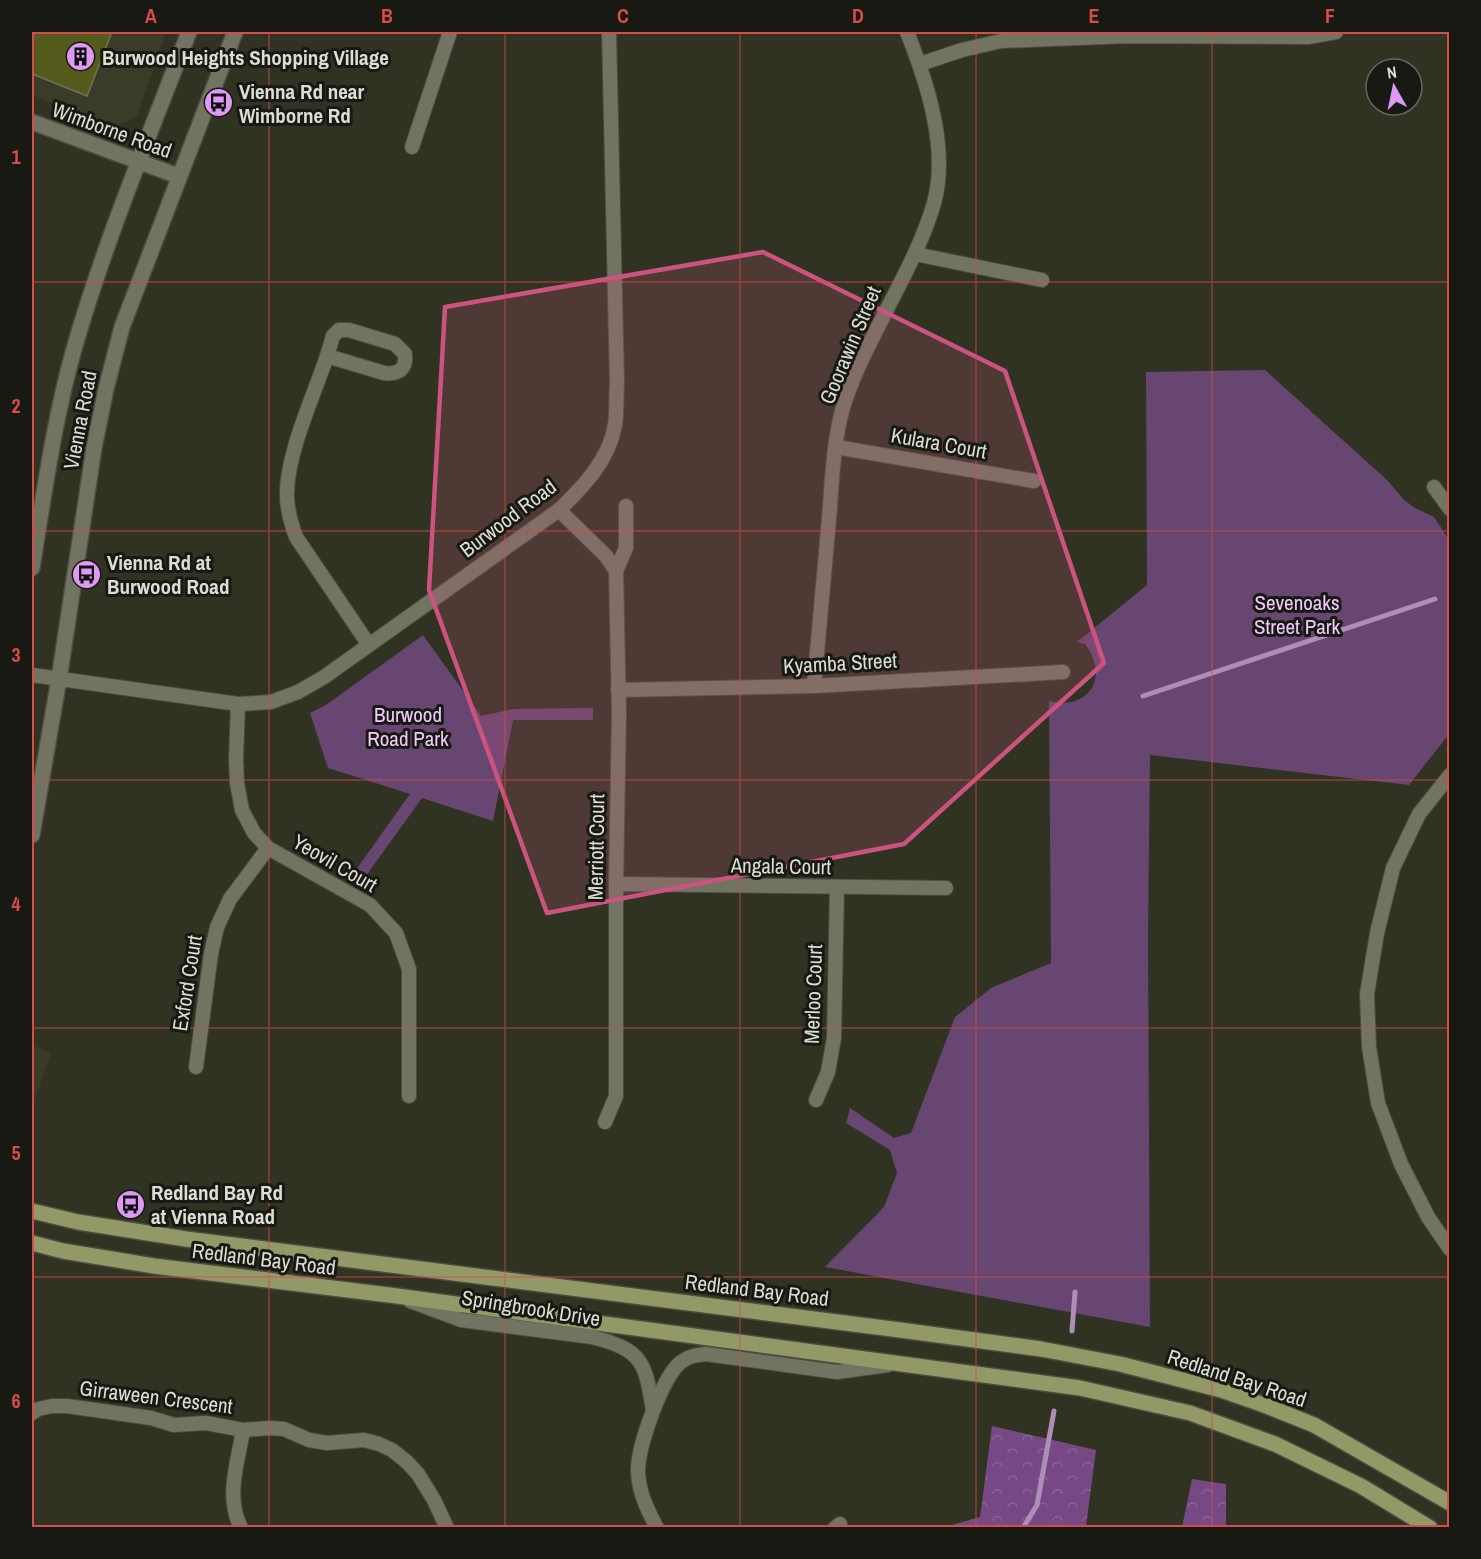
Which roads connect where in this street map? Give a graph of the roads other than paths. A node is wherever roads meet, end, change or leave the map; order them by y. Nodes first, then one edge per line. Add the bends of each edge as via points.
1 (189, 32) edge
2 (235, 32) edge
3 (450, 32) edge
4 (609, 32) edge
5 (907, 32) edge
6 (1336, 32) edge
7 (1128, 34) edge
8 (920, 64) junction
9 (32, 122) edge
10 (412, 147) dead end
11 (139, 163) junction
12 (178, 176) junction
13 (915, 254) junction
14 (1042, 280) dead end
15 (327, 356) junction
16 (836, 447) junction
17 (1034, 481) dead end
18 (1434, 487) dead end
19 (626, 506) dead end
20 (1449, 509) edge
21 (559, 510) junction
22 (32, 568) edge
23 (616, 571) junction
24 (369, 645) junction
25 (1064, 672) dead end
26 (32, 675) edge
27 (59, 680) junction
28 (814, 686) junction
29 (618, 690) junction
30 (238, 705) junction
31 (1449, 775) edge
32 (34, 809) edge
33 (32, 835) edge
34 (268, 848) junction
35 (616, 884) junction
36 (837, 887) junction
37 (946, 888) dead end
38 (196, 1067) dead end
39 (409, 1096) dead end
40 (816, 1100) dead end
41 (604, 1122) dead end
42 (32, 1211) edge
43 (32, 1243) edge
44 (1449, 1249) edge
45 (63, 1251) junction
46 (32, 1254) edge
47 (397, 1296) junction
48 (901, 1364) junction
49 (653, 1410) junction
50 (32, 1413) edge
51 (243, 1430) junction
52 (1449, 1503) edge
53 (241, 1527) edge
54 (447, 1527) edge
55 (657, 1527) edge
56 (1430, 1527) edge

1 - 11 main road, Vienna Road
2 - 12 main road, Vienna Road
3 - 10 street
4 - 21 street, Burwood Road via 615,426 603,460
5 - 8 street, Goorawin Street
6 - 7 street via 1308,37
7 - 8 street via 1001,41
8 - 13 street, Goorawin Street via 935,122 938,160 934,202
9 - 11 main road, Wimborne Road
11 - 12 main road, Wimborne Road
11 - 22 main road, Vienna Road via 74,349 53,434
12 - 27 main road, Vienna Road via 122,327 106,389
13 - 14 street
13 - 16 street, Goorawin Street via 853,380
15 - 15 street via 336,333 349,330 395,344 406,361 400,372 392,374
15 - 24 street via 291,460 286,492 296,537
16 - 17 street, Kulara Court
16 - 28 street, Goorawin Street
18 - 20 street
19 - 23 street, Merriott Court via 626,548
21 - 23 street
21 - 24 street, Burwood Road
23 - 29 street, Merriott Court
24 - 30 street, Burwood Road via 298,692 271,702
25 - 28 street, Kyamba Street
26 - 27 street, Burwood Road
27 - 30 street, Burwood Road
27 - 32 main road, Vienna Road
28 - 29 street, Kyamba Street
29 - 35 street, Merriott Court
30 - 34 street, Yeovil Court via 236,759 242,810 254,833
31 - 44 street via 1419,814 1393,868 1367,994 1369,1047 1378,1103 1401,1164
32 - 33 main road, Vienna Road
34 - 38 street, Exford Court via 230,899 217,927
34 - 39 street, Yeovil Court via 370,905 396,933 409,969
35 - 36 street, Angala Court
35 - 41 street, Merriott Court via 616,1096
36 - 37 street, Angala Court
36 - 40 street, Merloo Court via 834,1038 828,1072
42 - 52 main road, Redland Bay Road via 186,1239 1041,1349 1120,1364 1221,1390 1314,1425
43 - 45 main road, Redland Bay Road
45 - 46 main road
45 - 47 main road, Redland Bay Road
47 - 48 main road, Redland Bay Road
47 - 49 street, Springbrook Drive via 461,1320 611,1342 643,1365
48 - 49 street, Springbrook Drive via 837,1372 692,1355 673,1370
48 - 56 main road, Redland Bay Road via 1080,1388 1190,1413 1275,1444 1361,1486
49 - 55 street, Springbrook Drive via 638,1469 639,1487
50 - 51 street, Girraween Crescent via 51,1406 68,1406 174,1425 206,1423
51 - 53 street via 232,1487
51 - 54 street, Girraween Crescent via 284,1429 309,1440 364,1440 385,1447 418,1474

